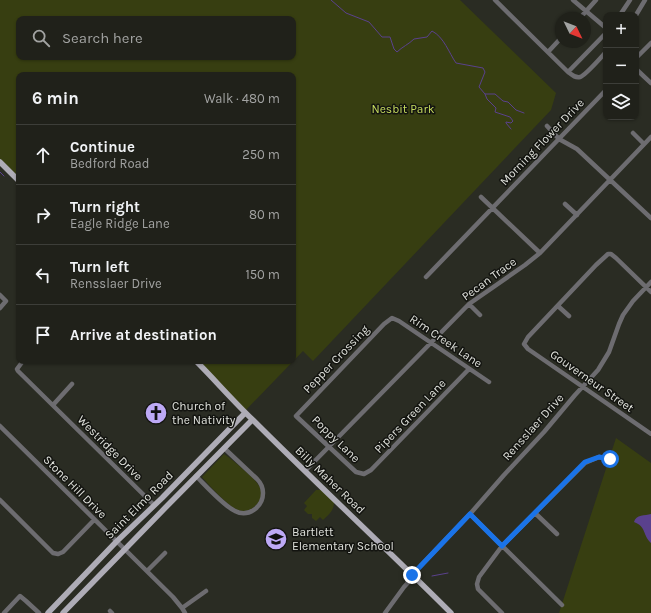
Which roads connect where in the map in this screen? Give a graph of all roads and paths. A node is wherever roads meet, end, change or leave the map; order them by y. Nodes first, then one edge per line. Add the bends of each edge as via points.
1 (495, 0) edge
2 (573, 0) edge
3 (596, 0) edge
4 (630, 0) edge
5 (645, 0) edge
6 (586, 11) junction
7 (622, 12) edge
8 (638, 12) edge
9 (603, 25) edge
10 (603, 36) edge
11 (651, 43) edge
12 (555, 44) edge
13 (548, 52) junction
14 (603, 55) edge
15 (639, 55) edge
16 (568, 72) junction
17 (639, 72) edge
18 (651, 83) edge
19 (603, 93) edge
20 (547, 126) dead end
21 (633, 133) dead end
22 (651, 137) edge
23 (559, 139) junction
24 (644, 144) junction
25 (0, 162) edge
26 (16, 177) edge
27 (610, 179) junction
28 (480, 197) dead end
29 (565, 204) dead end
30 (493, 208) junction
31 (651, 208) edge
32 (646, 213) junction
33 (577, 215) junction
34 (651, 218) edge
35 (540, 253) junction
36 (426, 277) dead end
37 (651, 282) edge
38 (646, 287) junction
39 (651, 292) edge
40 (0, 295) edge
41 (469, 304) junction
42 (558, 306) junction
43 (0, 308) edge
44 (480, 315) dead end
45 (568, 316) dead end
46 (392, 318) joint
47 (431, 343) junction
48 (20, 364) edge
49 (199, 364) edge
50 (469, 369) junction
51 (489, 382) dead end
52 (72, 384) dead end
53 (583, 386) junction
54 (53, 405) junction
55 (245, 413) junction
56 (296, 416) joint
57 (252, 420) junction
58 (0, 426) edge
59 (651, 434) edge
60 (214, 445) junction
61 (329, 447) junction
62 (222, 450) junction
63 (610, 459) dead end
64 (195, 465) junction
65 (201, 471) junction
66 (305, 472) junction
67 (364, 474) joint
68 (196, 476) junction
69 (0, 500) edge
70 (154, 505) junction
71 (535, 513) junction
72 (470, 514) junction
73 (94, 520) junction
74 (557, 534) dead end
75 (116, 542) junction
76 (502, 546) junction
77 (125, 550) junction
78 (165, 553) dead end
79 (147, 571) junction
80 (413, 576) junction
81 (206, 591) dead end
82 (562, 605) dead end
83 (182, 608) junction
84 (0, 611) edge
85 (3, 613) edge
86 (39, 613) edge
87 (48, 613) edge
88 (64, 613) edge
89 (185, 613) edge
90 (385, 613) edge
91 (451, 613) edge
92 (502, 613) edge

1 - 13 street
2 - 6 street
3 - 6 street
4 - 7 street
5 - 8 street
6 - 9 street
10 - 16 street
11 - 15 street
12 - 13 street
13 - 16 street
14 - 16 street via 584,75 576,77
17 - 18 street
19 - 23 street, Morning Flower Drive
20 - 23 street
21 - 24 street
22 - 24 street, Pecan Trace
23 - 27 street via 577,149
23 - 30 street, Morning Flower Drive
24 - 27 street, Pecan Trace
25 - 26 main road
27 - 32 street
27 - 33 street, Pecan Trace
28 - 30 street
29 - 33 street
30 - 35 street
30 - 36 street, Morning Flower Drive
31 - 32 street
32 - 34 street
33 - 35 street, Pecan Trace
35 - 41 street, Pecan Trace
37 - 38 street, Rensslaer Drive
38 - 39 street
38 - 42 street via 609,253
38 - 53 street, Rensslaer Drive via 623,315 604,362
40 - 43 street via 6,301
41 - 44 street
41 - 47 street, Pecan Trace
42 - 45 street
42 - 53 street, Gouverneur Street via 524,344
46 - 47 street, Rim Creek Lane
46 - 56 street, Pepper Crossing
47 - 50 street, Rim Creek Lane
47 - 61 street, Pecan Trace
48 - 54 street, Westridge Drive via 18,371
49 - 55 main road, Billy Maher Road
50 - 51 street, Rim Creek Lane
50 - 67 street, Pipers Green Lane via 371,470
52 - 54 street
53 - 59 street, Gouverneur Street
53 - 72 street, Rensslaer Drive
54 - 70 street, Westridge Drive
55 - 57 main road, Billy Maher Road
55 - 60 main road, Saint Elmo Road
56 - 61 street, Poppy Lane
57 - 62 main road, Saint Elmo Road
57 - 66 main road, Billy Maher Road
58 - 73 street, Stone Hill Drive
60 - 62 main road
60 - 64 main road, Saint Elmo Road
61 - 66 street, Pecan Trace
61 - 67 street, Poppy Lane via 356,472
62 - 65 main road, Saint Elmo Road
62 - 68 street via 262,485 263,496 258,507 246,513 234,511
63 - 71 street via 599,457 585,462
64 - 65 main road
64 - 70 main road, Saint Elmo Road
65 - 68 main road, Saint Elmo Road
66 - 80 main road, Billy Maher Road
68 - 77 main road, Saint Elmo Road
69 - 73 street via 58,556
70 - 75 main road, Saint Elmo Road
71 - 74 street
71 - 76 street
72 - 76 street
72 - 80 street, Rensslaer Drive
73 - 75 street, Stone Hill Drive
75 - 77 street, Stone Hill Drive
75 - 87 main road, Saint Elmo Road
76 - 82 street
76 - 92 street via 474,584
77 - 79 street, Stone Hill Drive
77 - 88 main road, Saint Elmo Road
78 - 79 street
79 - 83 street, Stone Hill Drive
80 - 90 street, Rensslaer Drive
80 - 91 main road, Billy Maher Road
81 - 83 street
83 - 89 street, Stone Hill Drive
84 - 85 street
85 - 86 street via 20,596

